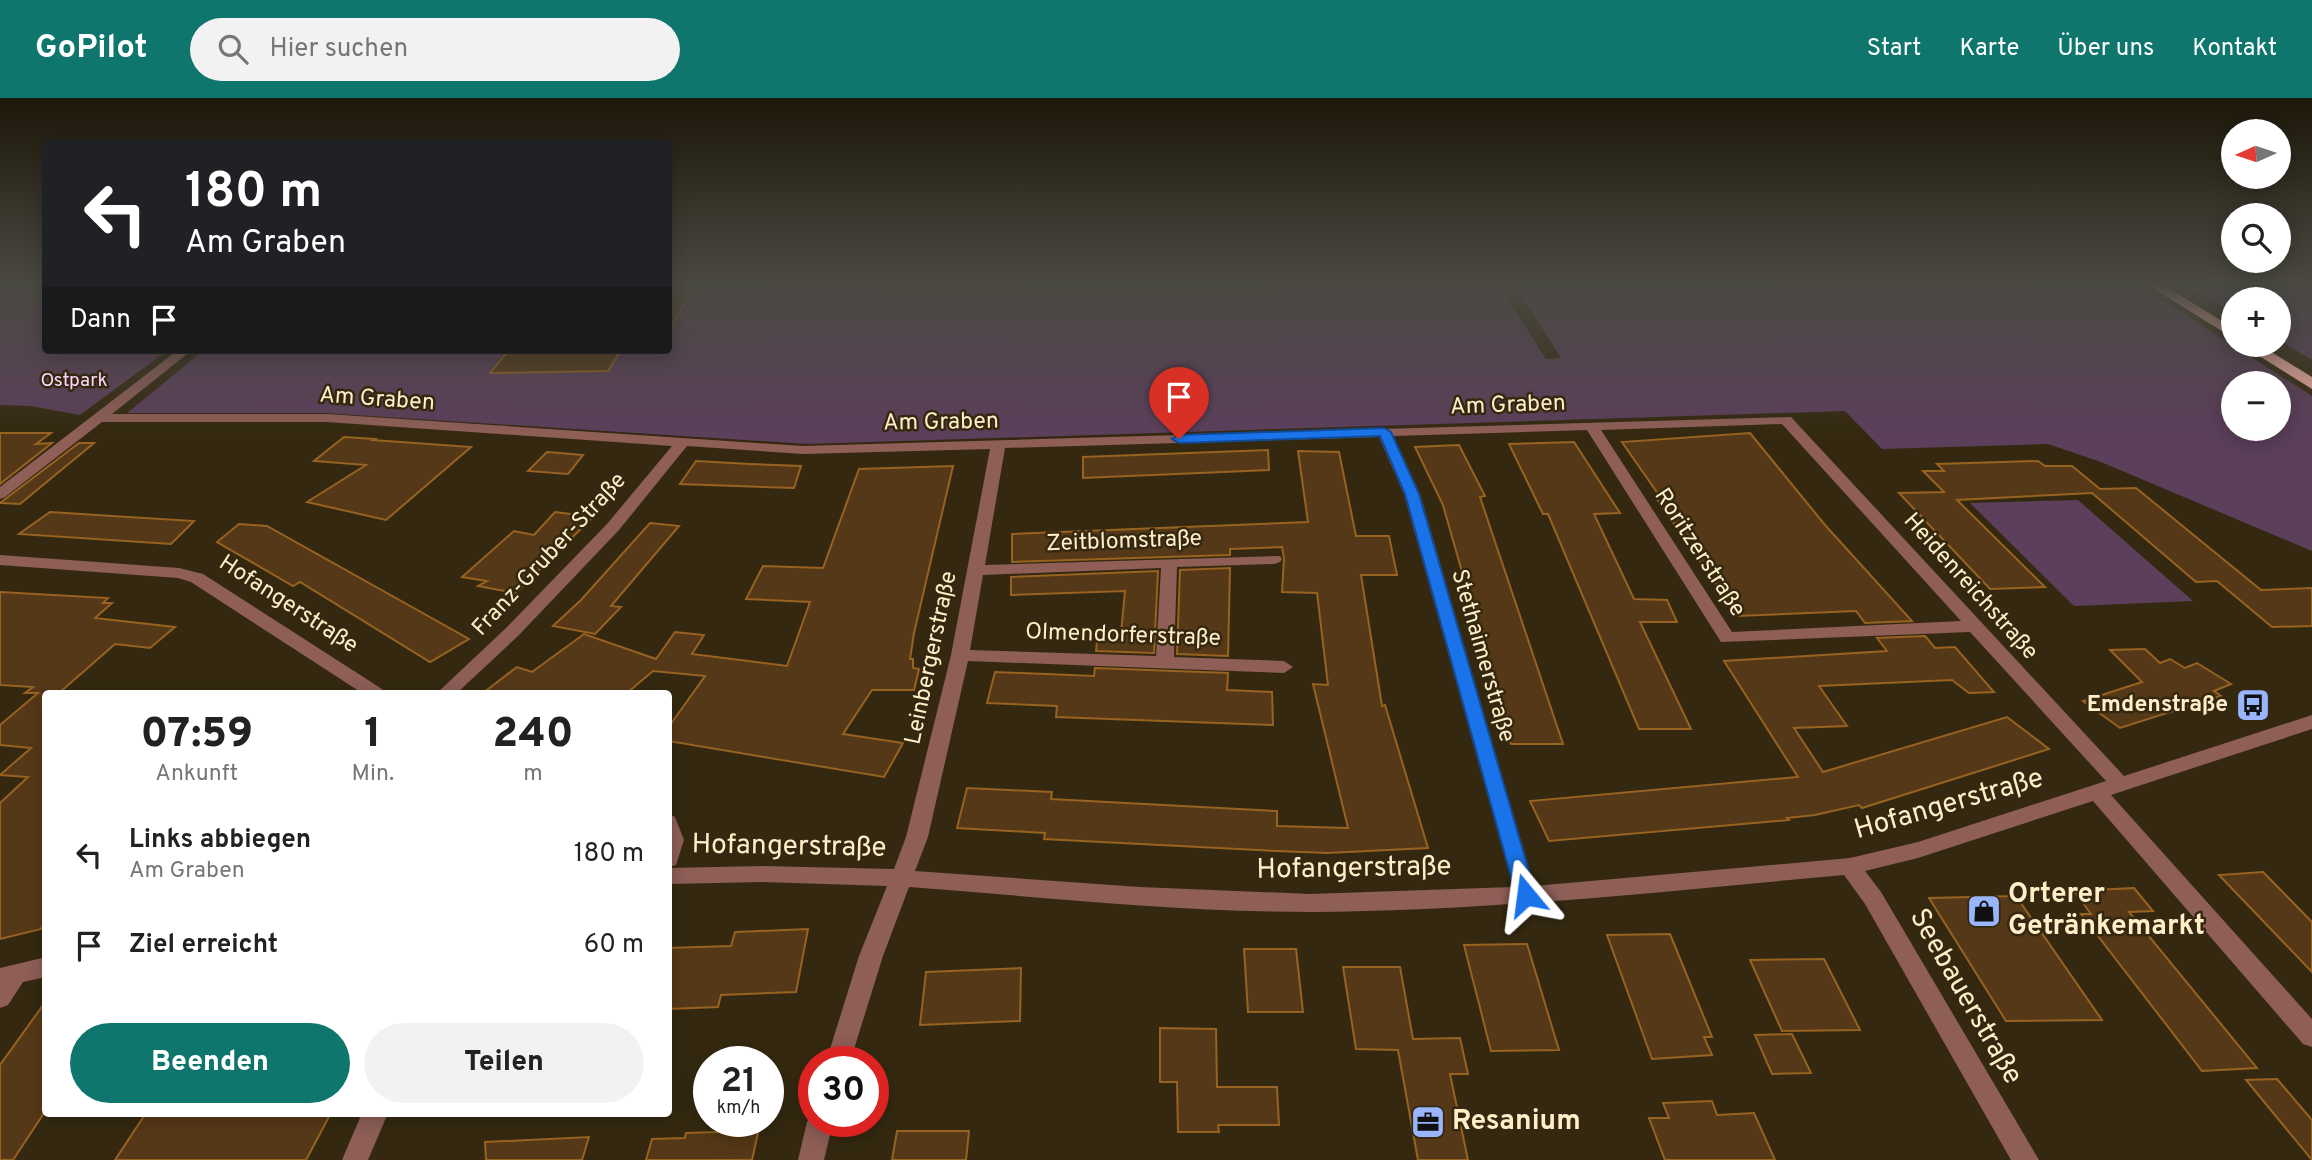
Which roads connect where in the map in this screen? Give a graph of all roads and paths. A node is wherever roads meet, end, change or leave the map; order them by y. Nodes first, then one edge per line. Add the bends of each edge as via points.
1 (181, 354) edge
2 (2269, 357) edge
3 (2289, 357) edge
4 (2312, 371) edge
5 (2312, 384) edge
6 (98, 418) junction
7 (1786, 420) joint
8 (1591, 426) junction
9 (1384, 432) junction
10 (682, 443) junction
11 (998, 445) junction
12 (0, 494) edge
13 (1274, 559) dead end
14 (0, 560) edge
15 (1169, 563) junction
16 (976, 569) junction
17 (1974, 626) junction
18 (960, 655) junction
19 (1165, 661) junction
20 (1284, 667) dead end
21 (370, 690) edge
22 (449, 690) edge
23 (2312, 722) edge
24 (2121, 785) junction
25 (2097, 792) junction
26 (672, 827) edge
27 (672, 850) edge
28 (1850, 866) junction
29 (672, 876) edge
30 (901, 878) junction
31 (1526, 895) junction
32 (42, 968) edge
33 (8, 976) edge
34 (0, 998) edge
35 (2312, 1036) edge
36 (843, 1046) edge
37 (373, 1117) edge
38 (816, 1137) edge
39 (355, 1160) edge
40 (811, 1160) edge
41 (2026, 1160) edge

1 - 6 street
2 - 5 highway
3 - 4 highway
6 - 10 street, Am Graben via 327,418
6 - 12 street
7 - 8 street, Am Graben
7 - 17 street, Heidenreichstraße
8 - 9 street, Am Graben
8 - 17 street, Roritzerstraße via 1727,638
9 - 11 street, Am Graben
9 - 31 street, Stethaimerstraße via 1412,494
10 - 11 street, Am Graben via 803,450
10 - 22 street, Franz-Gruber-Straße via 613,527
11 - 16 street, Leinbergerstraße
13 - 15 street, Zeitblomstraße
14 - 21 street, Hofangerstraße via 197,578
15 - 16 street, Zeitblomstraße
15 - 19 street
16 - 18 street, Leinbergerstraße
17 - 24 street, Heidenreichstraße
18 - 19 street, Olmendorferstraße
18 - 30 street, Leinbergerstraße via 917,837
19 - 20 street, Olmendorferstraße
23 - 24 street, Hofangerstraße
24 - 25 street, Hofangerstraße
25 - 28 street, Hofangerstraße via 1918,850
25 - 35 street
26 - 27 street, Hofangerstraße
28 - 31 street, Hofangerstraße
28 - 41 street, Seebauerstraße
29 - 30 street, Hofangerstraße
30 - 31 street, Hofangerstraße via 1140,896 1310,902
30 - 36 street, Leinbergerstraße
32 - 33 street
33 - 34 street
37 - 39 street
38 - 40 street

